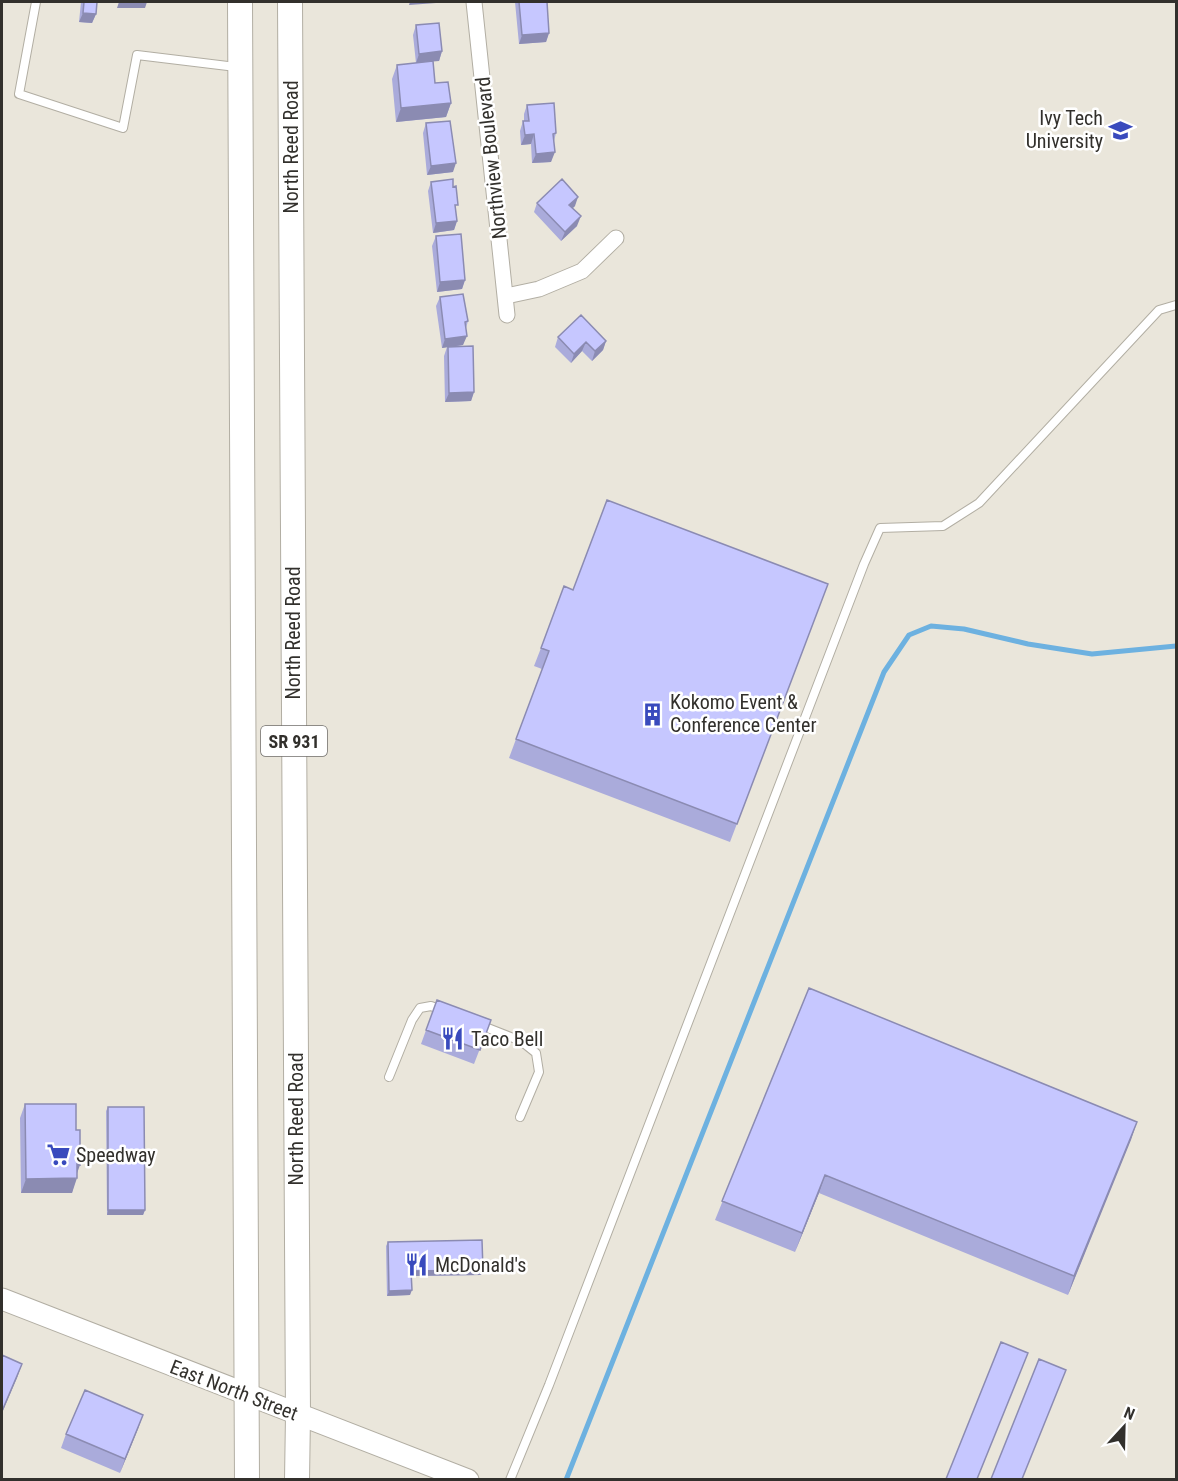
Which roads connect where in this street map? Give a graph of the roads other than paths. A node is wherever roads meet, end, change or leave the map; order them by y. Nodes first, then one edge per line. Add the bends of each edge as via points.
1 (36, 2) edge
2 (240, 2) edge
3 (290, 2) edge
4 (474, 2) edge
5 (241, 67) junction
6 (616, 238) dead end
7 (506, 296) junction
8 (1176, 305) edge
9 (507, 315) dead end
10 (452, 1014) edge
11 (471, 1021) edge
12 (389, 1077) dead end
13 (520, 1116) dead end
14 (2, 1299) edge
15 (247, 1395) junction
16 (298, 1415) junction
17 (247, 1479) edge
18 (297, 1479) edge
19 (468, 1479) edge
20 (510, 1479) edge

1 - 5 lane via 19,94 123,128 137,55
2 - 5 main road, SR 931
3 - 16 main road, North Reed Road / SR 931
4 - 7 street, Northview Boulevard
5 - 15 main road, SR 931
6 - 7 street via 582,271 539,289
7 - 9 street, Northview Boulevard
8 - 20 lane via 1160,310 980,503 943,526 880,528
10 - 12 lane via 431,1006 420,1008
11 - 13 lane via 521,1041 536,1053 538,1071
14 - 15 street, East North Street
15 - 16 street, East North Street
15 - 17 main road, SR 931
16 - 18 main road, North Reed Road / SR 931
16 - 19 street, East North Street

